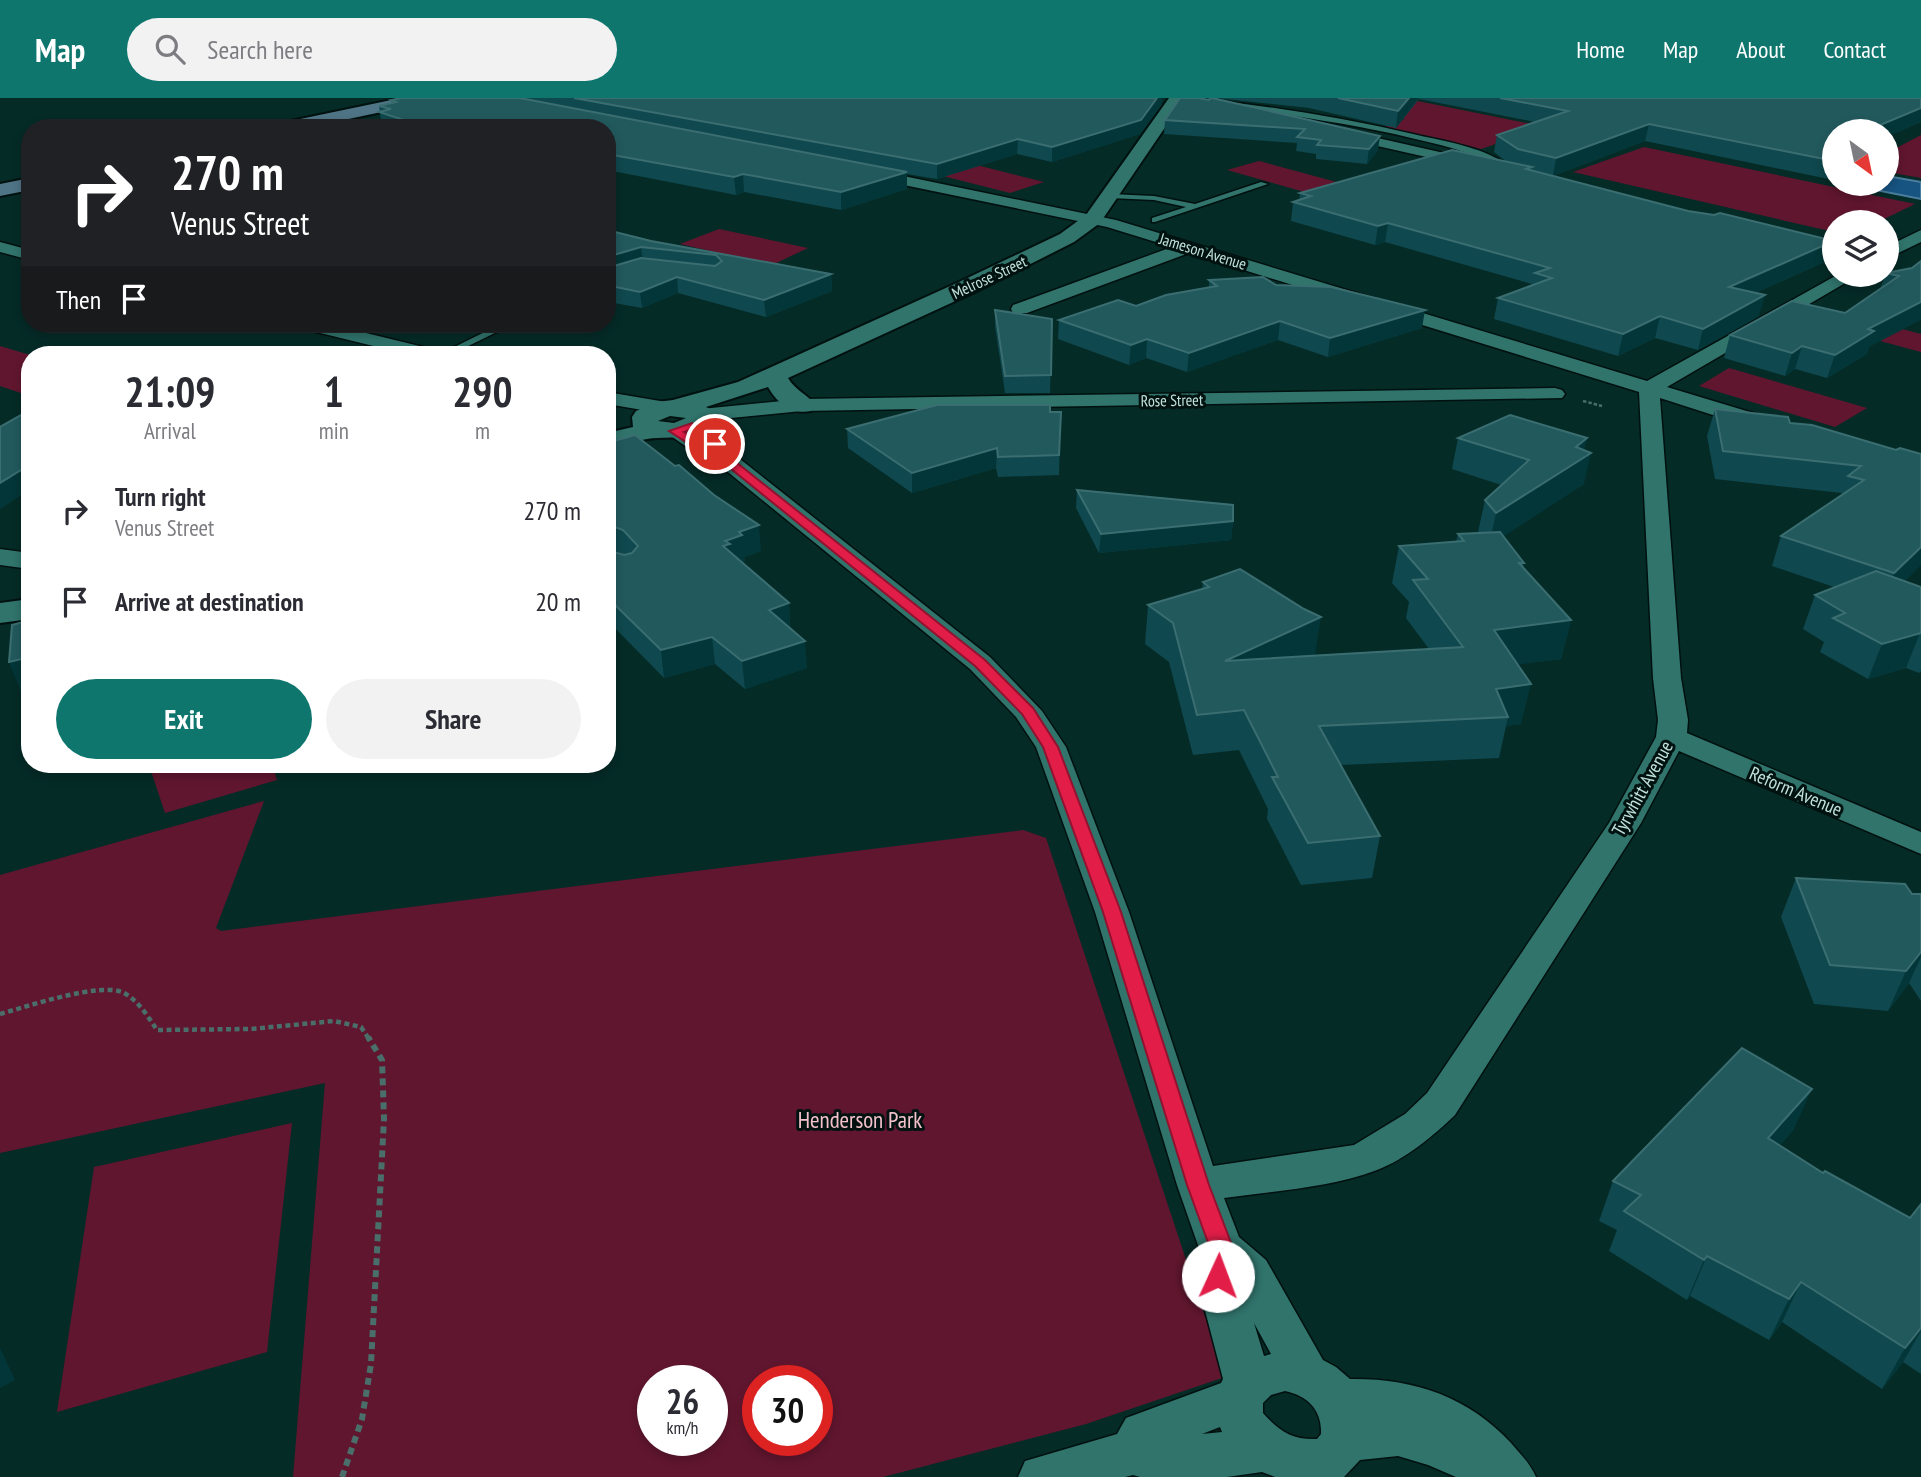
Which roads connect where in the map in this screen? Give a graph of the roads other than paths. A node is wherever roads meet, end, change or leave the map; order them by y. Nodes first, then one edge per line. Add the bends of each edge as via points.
1 (424, 98) edge
2 (1185, 99) edge
3 (1216, 104) edge
4 (324, 119) edge
5 (851, 171) edge
6 (1521, 175) edge
7 (21, 183) edge
8 (1264, 184) dead end
9 (0, 188) edge
10 (1110, 196) junction
11 (1195, 207) junction
12 (1093, 219) junction
13 (1155, 220) dead end
14 (1921, 235) edge
15 (0, 247) edge
16 (1189, 247) junction
17 (21, 253) edge
18 (1899, 253) edge
19 (1829, 287) edge
20 (1020, 309) dead end
21 (344, 333) edge
22 (489, 333) edge
23 (396, 346) edge
24 (462, 346) edge
25 (774, 375) junction
26 (1649, 388) junction
27 (1555, 394) dead end
28 (616, 400) edge
29 (795, 405) junction
30 (678, 421) junction
31 (1774, 426) edge
32 (616, 436) edge
33 (0, 557) edge
34 (21, 560) edge
35 (1671, 737) junction
36 (1921, 844) edge
37 (1198, 1185) junction
38 (1222, 1248) junction
39 (1243, 1390) junction
40 (1305, 1444) edge
41 (1133, 1452) junction
42 (1508, 1475) edge
43 (1043, 1477) edge

1 - 4 main road
2 - 10 street, Melrose Street
3 - 6 street
5 - 12 street, Jameson Avenue
7 - 9 main road
8 - 11 lane
10 - 11 lane via 1154,198
10 - 12 street, Melrose Street
11 - 13 lane
12 - 16 street, Jameson Avenue
12 - 25 street, Melrose Street via 1032,257
14 - 18 street
15 - 17 street
16 - 20 street
16 - 26 street, Jameson Avenue
19 - 26 street
21 - 23 street
22 - 24 lane
25 - 29 street
25 - 30 street, Melrose Street
26 - 31 street, Jameson Avenue
26 - 35 street, Tyrwhitt Avenue
27 - 29 street, Rose Street
28 - 30 street
29 - 30 street, Rose Street
30 - 32 street, Melrose Street
30 - 37 street via 980,663 1041,731 1112,912
33 - 34 street
35 - 36 street, Reform Avenue
35 - 37 street, Tyrwhitt Avenue via 1625,823 1441,1104 1419,1125 1365,1158
37 - 38 street
38 - 39 street via 1218,1276
38 - 40 street via 1250,1273
39 - 40 street via 1236,1416 1242,1436
39 - 40 street via 1265,1373 1284,1370
39 - 41 street via 1143,1434
40 - 41 street via 1157,1460
40 - 42 street via 1398,1434 1435,1444
41 - 43 street

